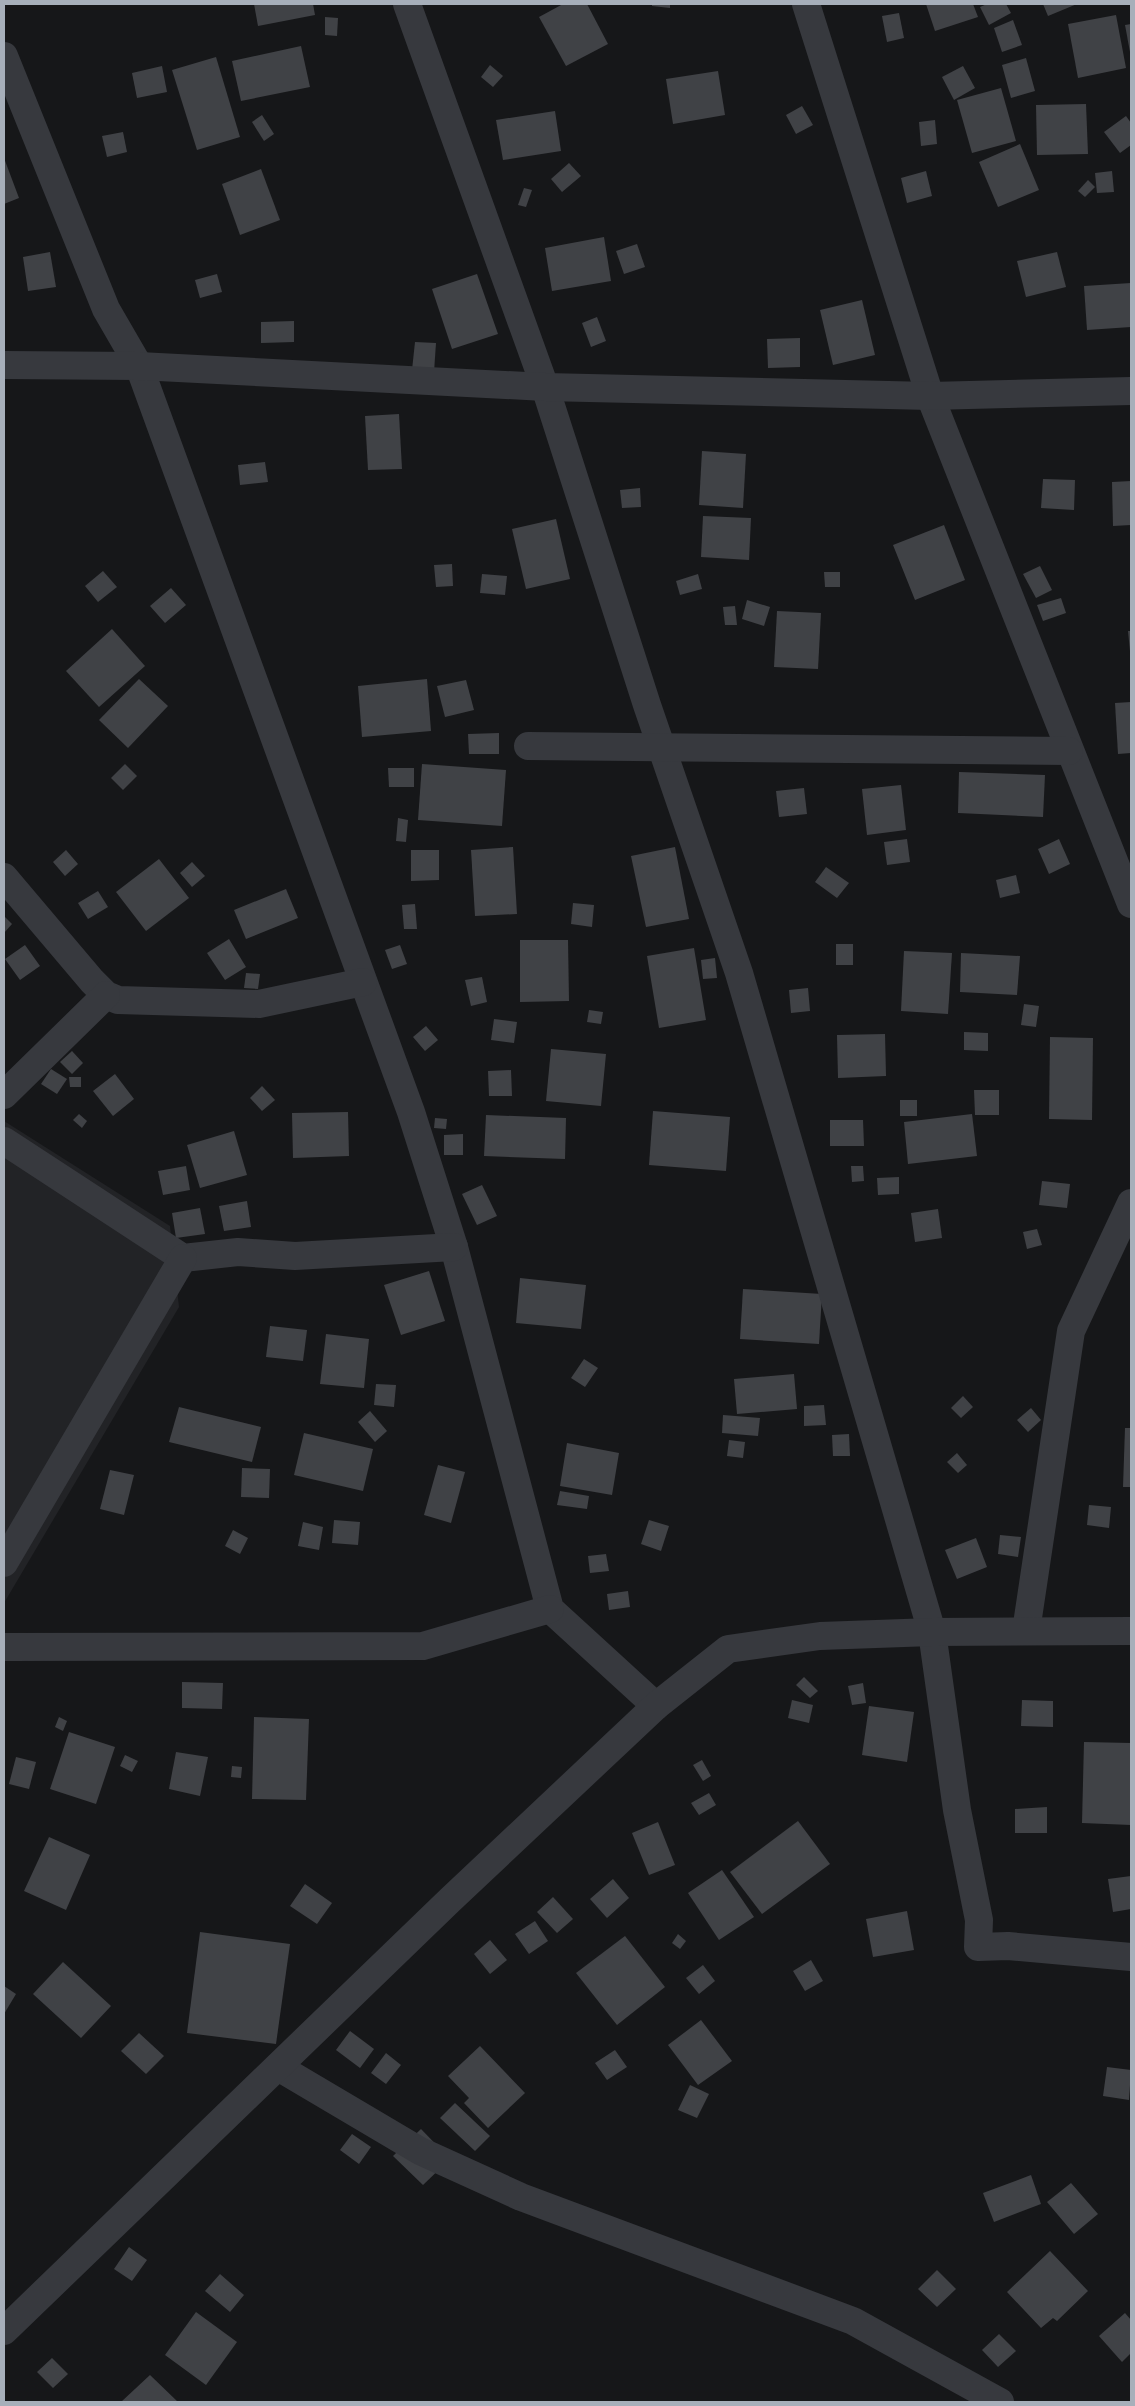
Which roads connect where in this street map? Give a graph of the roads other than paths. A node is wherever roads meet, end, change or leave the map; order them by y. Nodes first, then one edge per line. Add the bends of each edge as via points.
1 (407, 4) edge
2 (806, 4) edge
3 (4, 56) edge
4 (4, 365) edge
5 (138, 366) junction
6 (545, 387) junction
7 (1131, 391) edge
8 (930, 396) junction
9 (528, 746) dead end
10 (662, 747) junction
11 (1069, 751) junction
12 (4, 877) edge
13 (1131, 904) edge
14 (363, 982) junction
15 (106, 995) junction
16 (4, 1095) edge
17 (4, 1141) edge
18 (1131, 1203) edge
19 (454, 1246) junction
20 (183, 1258) junction
21 (4, 1563) edge
22 (550, 1609) junction
23 (1026, 1631) junction
24 (1131, 1631) edge
25 (932, 1632) junction
26 (4, 1647) edge
27 (656, 1706) junction
28 (1131, 1957) edge
29 (278, 2067) junction
30 (4, 2331) edge
31 (1000, 2402) edge

1 - 6 street
2 - 8 street
3 - 5 street via 106,309
4 - 5 street
5 - 6 street
5 - 14 street
6 - 8 street
6 - 10 street
7 - 8 street
8 - 11 street
9 - 10 street
10 - 11 street
10 - 25 street via 740,973
11 - 13 street
12 - 15 street
14 - 15 street via 259,1004 118,1000
14 - 19 street via 411,1112
15 - 16 street
17 - 20 street
18 - 23 street via 1071,1331
19 - 20 street via 295,1256 238,1252
19 - 22 street
20 - 21 street
22 - 26 street via 423,1646
22 - 27 street
23 - 24 street
23 - 25 street
25 - 27 street via 820,1636 728,1649
25 - 28 street via 957,1810 979,1920 978,1946
27 - 29 street
29 - 30 street
29 - 31 street via 437,2158 521,2197 852,2321

